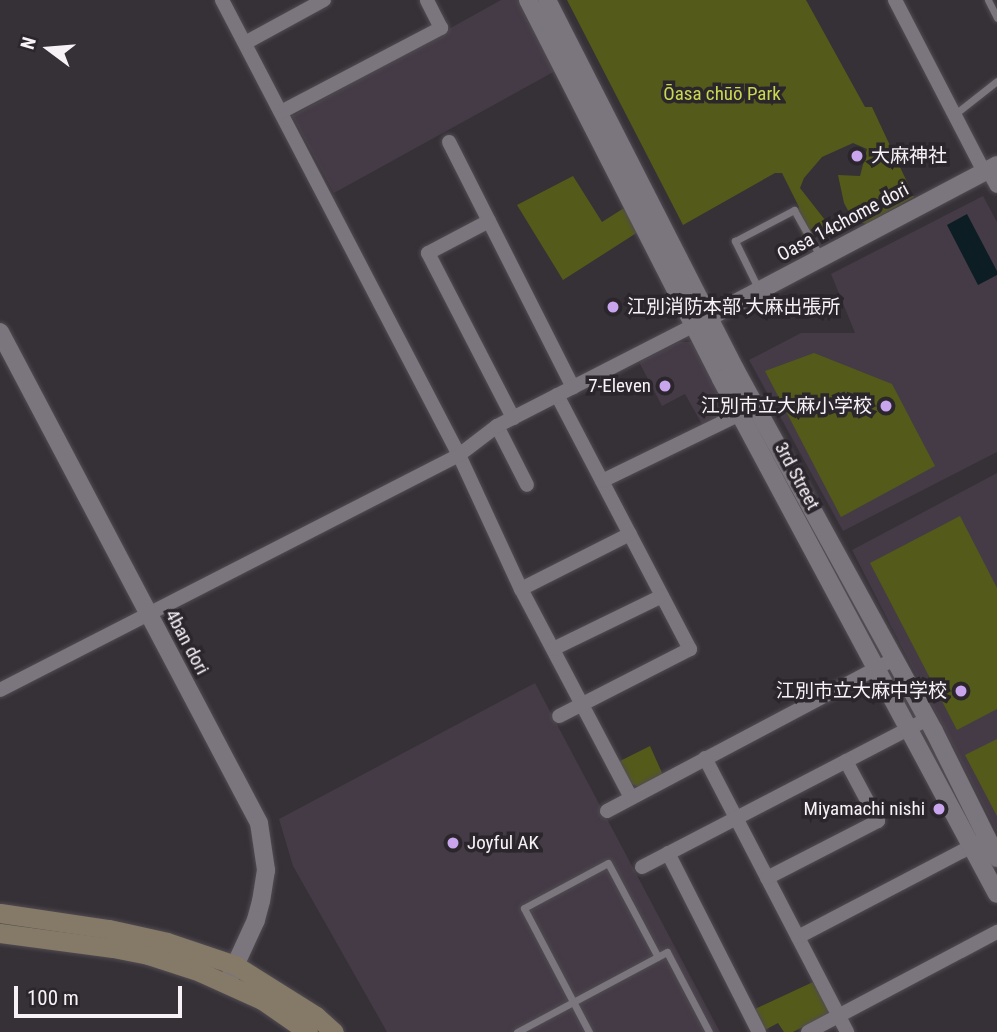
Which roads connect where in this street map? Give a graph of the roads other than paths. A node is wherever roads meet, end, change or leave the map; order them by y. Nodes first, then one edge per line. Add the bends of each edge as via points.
1 (222, 0) edge
2 (324, 0) edge
3 (427, 0) edge
4 (528, 0) edge
5 (547, 0) edge
6 (895, 0) edge
7 (988, 0) edge
8 (997, 18) edge
9 (245, 43) junction
10 (997, 80) edge
11 (281, 112) junction
12 (955, 115) junction
13 (449, 142) dead end
14 (990, 169) edge
15 (997, 186) edge
16 (489, 221) junction
17 (821, 258) junction
18 (760, 290) junction
19 (701, 321) junction
20 (0, 332) edge
21 (573, 387) junction
22 (557, 395) junction
23 (740, 414) junction
24 (513, 418) junction
25 (497, 426) junction
26 (458, 455) junction
27 (602, 481) junction
28 (527, 485) dead end
29 (629, 534) junction
30 (521, 589) junction
31 (662, 596) junction
32 (148, 612) junction
33 (553, 649) junction
34 (894, 659) junction
35 (877, 668) junction
36 (0, 690) edge
37 (582, 705) junction
38 (559, 716) dead end
39 (928, 719) junction
40 (910, 728) junction
41 (705, 758) junction
42 (846, 761) junction
43 (631, 798) junction
44 (607, 811) dead end
45 (737, 818) junction
46 (979, 842) junction
47 (668, 853) junction
48 (997, 858) edge
49 (642, 867) dead end
50 (767, 878) junction
51 (997, 894) edge
52 (0, 914) edge
53 (997, 932) edge
54 (0, 933) edge
55 (797, 937) junction
56 (658, 957) junction
57 (231, 974) junction
58 (574, 1002) junction
59 (838, 1016) junction
60 (308, 1032) edge
61 (334, 1032) edge
62 (517, 1032) edge
63 (589, 1032) edge
64 (709, 1032) edge
65 (759, 1032) edge
66 (808, 1032) edge
67 (846, 1032) edge

1 - 9 street
2 - 9 street
3 - 11 street via 442,28
4 - 19 street, 3rd Street
5 - 19 street, 3rd Street
6 - 12 street
7 - 8 lane
9 - 11 street
10 - 12 lane
11 - 26 street
12 - 14 street
13 - 16 street
14 - 15 street
14 - 17 street, Oasa 14chome dori
16 - 21 street
16 - 24 street via 428,253
17 - 18 street, Oasa 14chome dori
17 - 18 lane via 794,210 770,222 735,241
18 - 19 street, Oasa 14chome dori
19 - 21 street
19 - 23 street, 3rd Street
19 - 34 street, 3rd Street
20 - 32 street, 4ban dori
21 - 22 street
22 - 24 street
22 - 27 street
23 - 27 street
23 - 35 street, 3rd Street
24 - 25 street
25 - 26 street
25 - 28 street
26 - 30 street
26 - 32 street
27 - 29 street
29 - 30 street
29 - 31 street
30 - 33 street
31 - 33 street
31 - 37 street via 690,649
32 - 36 street
32 - 57 street, 4ban dori via 259,823 266,870 261,901
33 - 37 street
34 - 35 street
34 - 39 street, 3rd Street
35 - 40 street, 3rd Street
35 - 41 street
37 - 38 street
37 - 43 street
39 - 40 street
39 - 46 street, 3rd Street
40 - 42 street
40 - 46 street, 3rd Street
41 - 43 street
41 - 45 street
42 - 45 street
42 - 50 street via 878,821
43 - 44 street
45 - 47 street
45 - 50 street
46 - 48 street, 3rd Street
46 - 51 street, 3rd Street
46 - 55 street
47 - 49 street
47 - 65 street
50 - 55 street
52 - 57 main road via 167,942
53 - 59 street
54 - 57 main road via 148,955
55 - 59 street
56 - 58 lane
56 - 58 lane via 608,863 524,908
56 - 64 lane via 667,952
57 - 60 main road
57 - 61 main road via 316,1016
58 - 62 lane
58 - 63 lane
59 - 66 street
59 - 67 street

